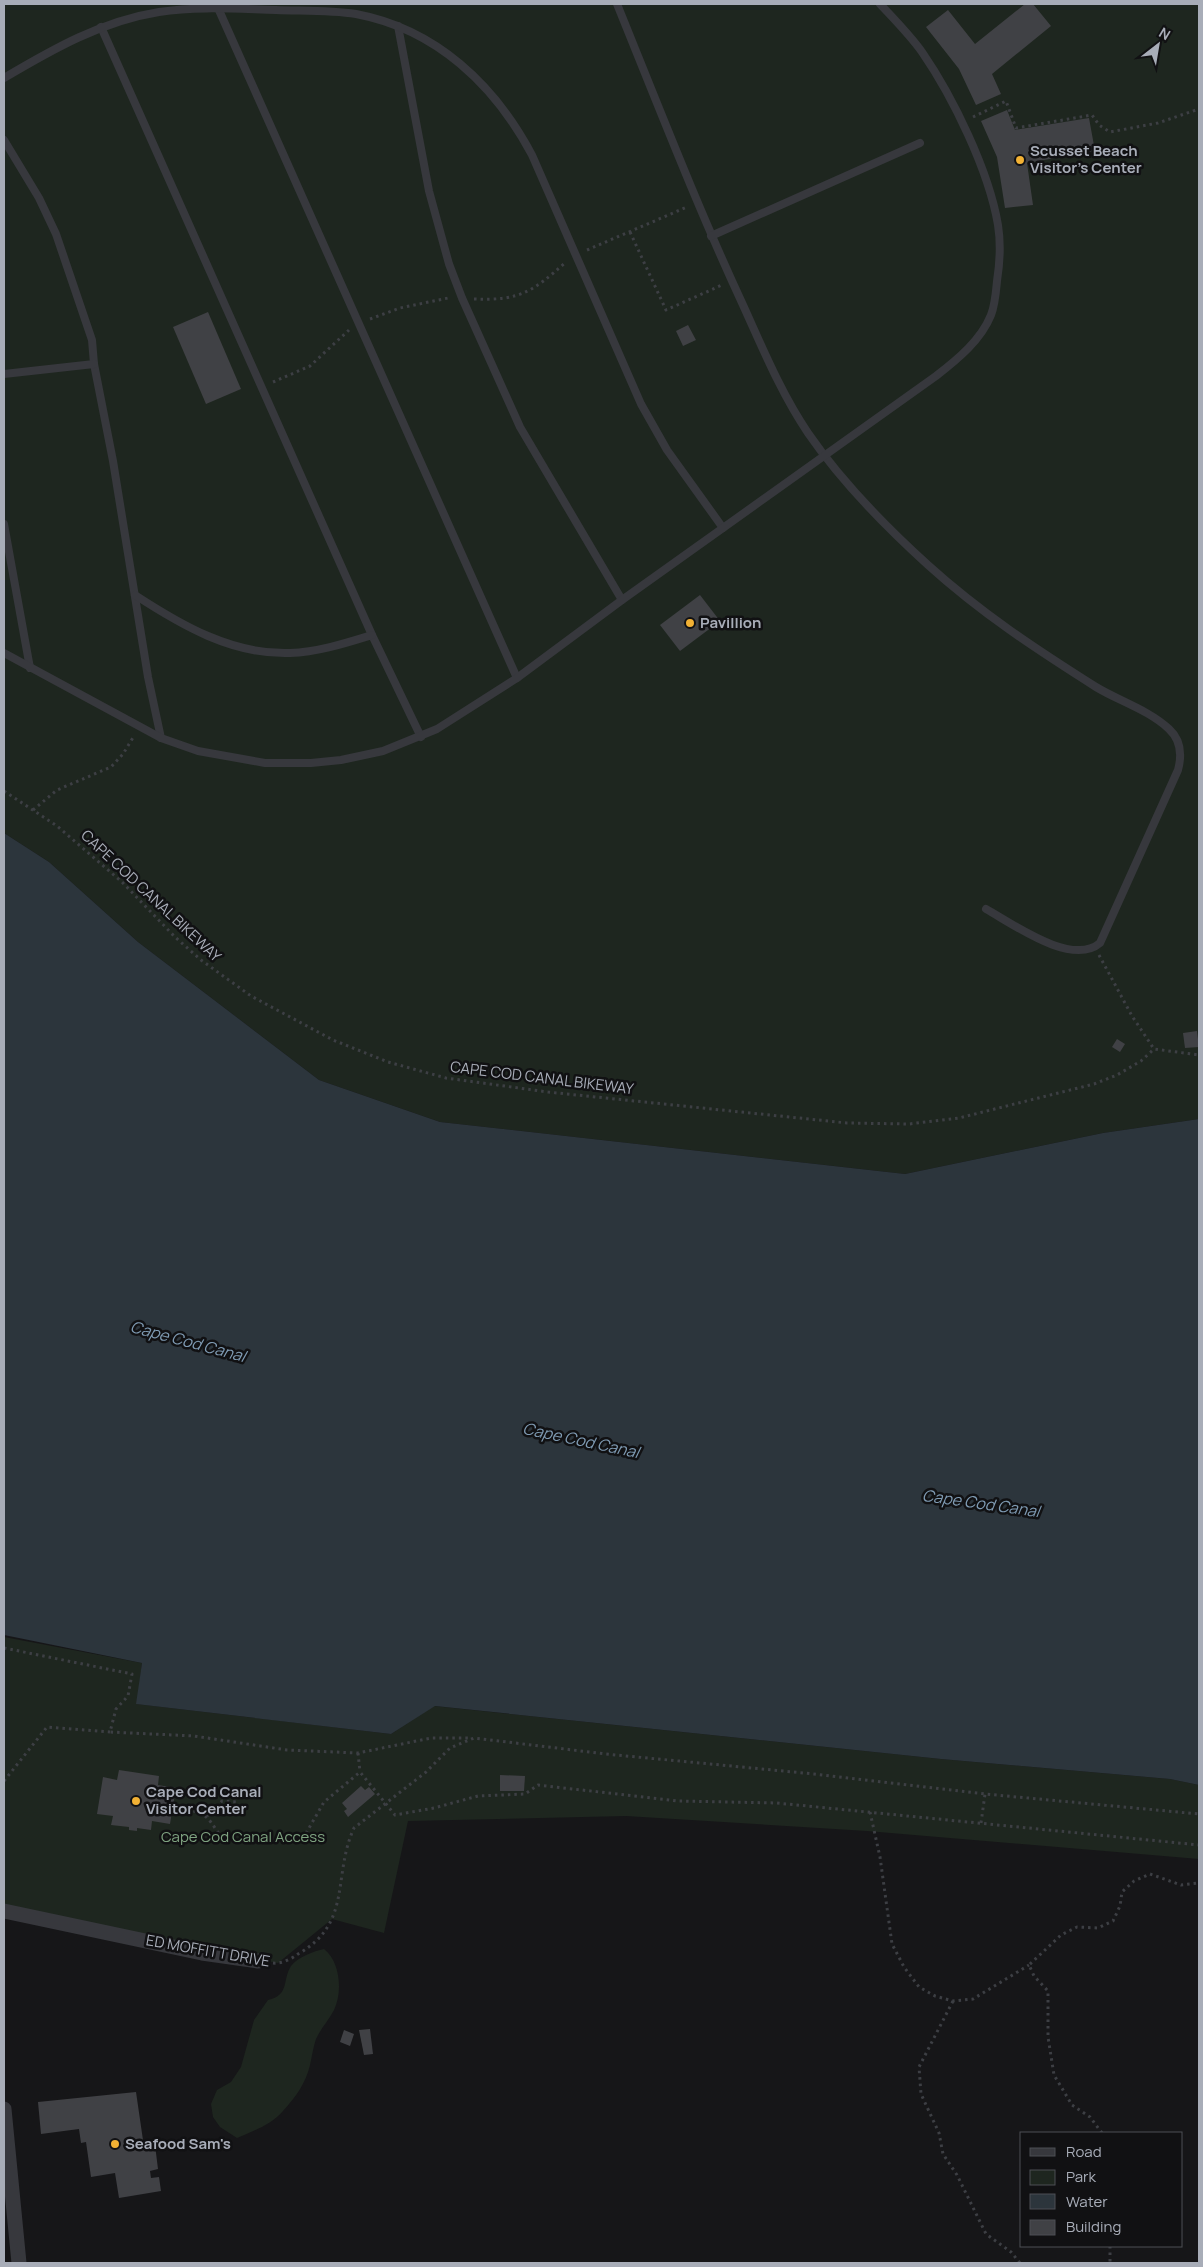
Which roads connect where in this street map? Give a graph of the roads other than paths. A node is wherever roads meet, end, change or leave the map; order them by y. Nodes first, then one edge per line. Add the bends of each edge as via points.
1 (617, 4) edge
2 (880, 4) edge
3 (218, 8) junction
4 (398, 26) junction
5 (101, 27) junction
6 (4, 78) edge
7 (4, 140) edge
8 (920, 143) dead end
9 (711, 236) junction
10 (94, 364) junction
11 (4, 374) edge
12 (826, 456) junction
13 (4, 524) edge
14 (723, 528) junction
15 (135, 595) junction
16 (622, 600) junction
17 (372, 635) junction
18 (4, 653) edge
19 (30, 668) junction
20 (517, 678) junction
21 (421, 737) junction
22 (160, 738) junction
23 (986, 909) dead end
24 (4, 1911) edge
25 (258, 1962) road end
26 (4, 2110) edge
27 (19, 2263) edge

1 - 9 lane
2 - 12 lane via 922,52 962,123 998,224 999,262 992,313 984,330 955,362
3 - 4 lane via 331,11
3 - 5 lane via 158,12
3 - 20 lane
4 - 14 lane via 465,66 520,132 641,404 667,450
4 - 16 lane via 429,191 446,255 462,298 520,427
5 - 6 lane via 55,48
5 - 17 lane
7 - 10 lane via 39,198 56,234 92,340
8 - 9 lane
9 - 12 lane via 790,403
10 - 11 lane
10 - 15 lane
12 - 14 lane
12 - 23 lane via 906,543 996,622 1104,692 1154,717 1177,739 1180,750 1178,770 1105,936 1095,947 1073,950 1051,944
13 - 19 lane
14 - 16 lane
15 - 17 lane via 204,635 260,651 290,653 317,650
15 - 22 lane
16 - 20 lane
17 - 21 lane
18 - 19 lane
19 - 22 lane
20 - 21 lane
21 - 22 lane via 365,756 311,763 239,760
24 - 25 street, ED MOFFITT DRIVE
26 - 27 street

